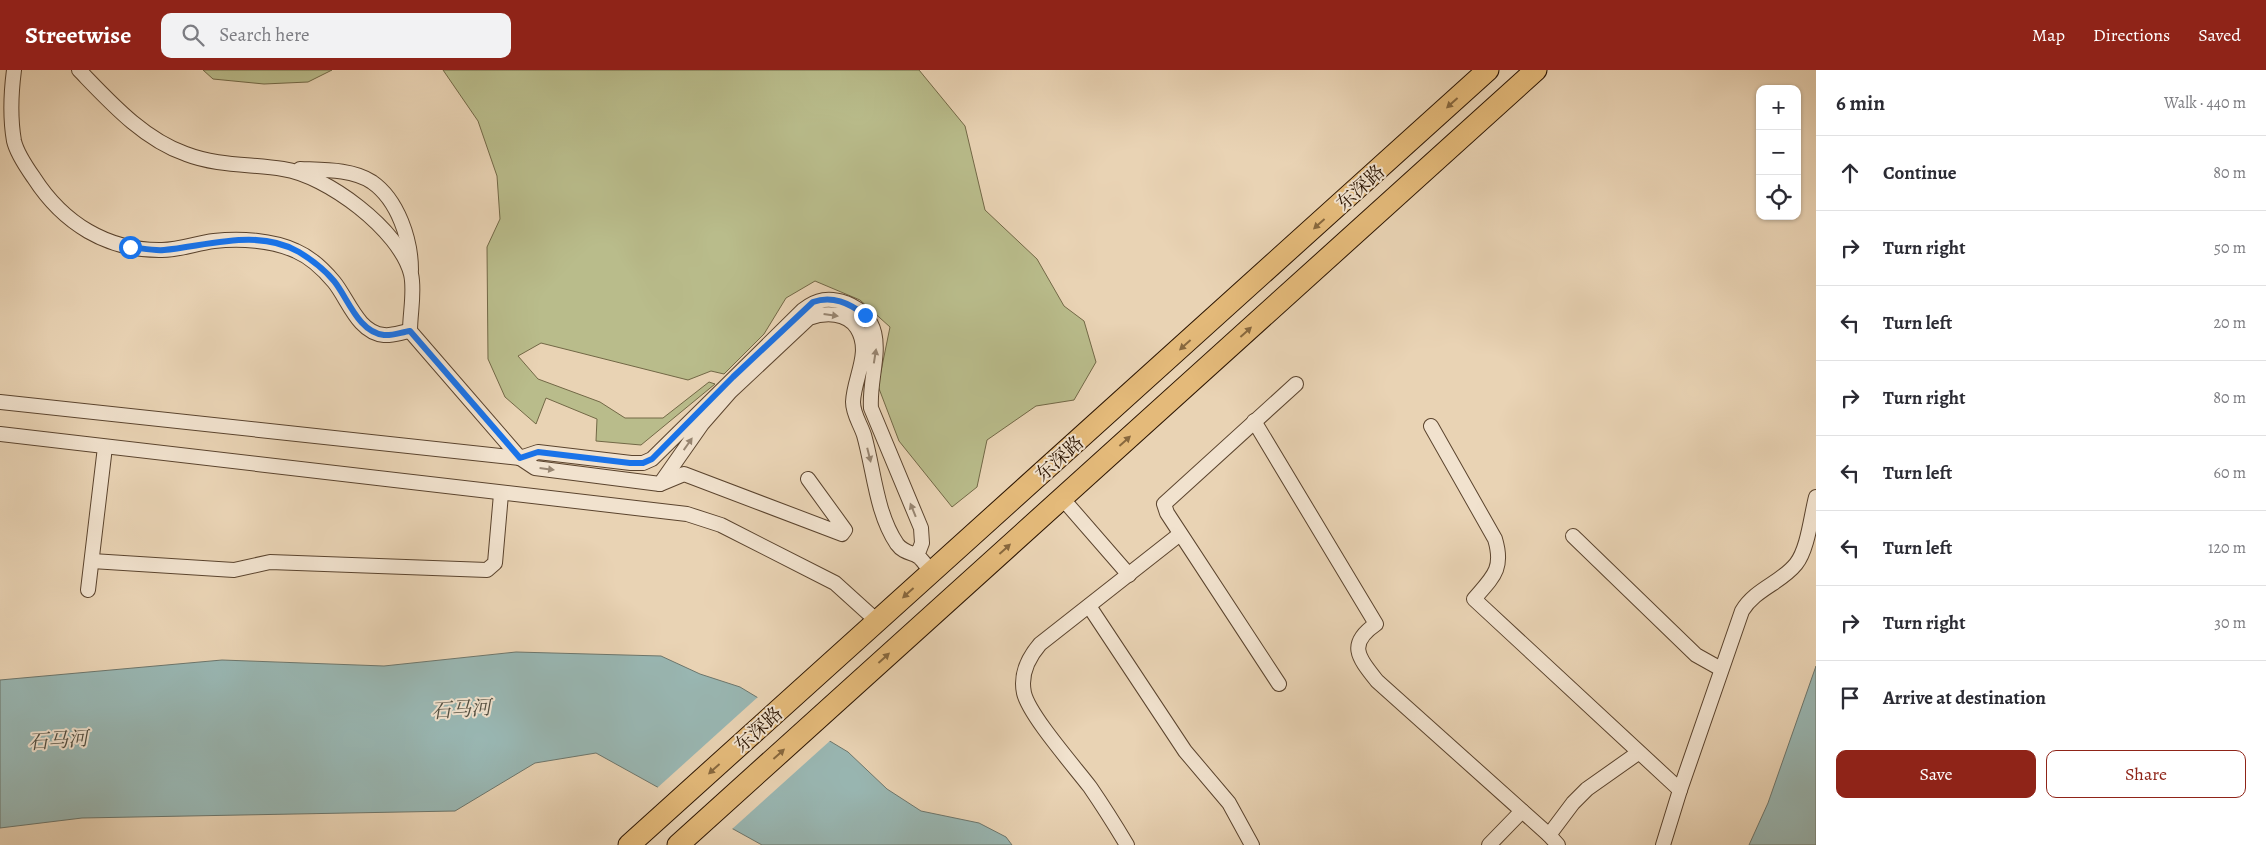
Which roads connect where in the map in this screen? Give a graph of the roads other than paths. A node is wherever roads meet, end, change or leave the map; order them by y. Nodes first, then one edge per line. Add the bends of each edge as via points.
1 (14, 70) edge
2 (79, 70) edge
3 (1488, 70) edge
4 (1536, 70) edge
5 (285, 169) junction
6 (411, 274) junction
7 (410, 331) junction
8 (1296, 384) dead end
9 (0, 402) edge
10 (1254, 421) junction
11 (1431, 426) dead end
12 (0, 434) edge
13 (105, 447) junction
14 (520, 458) junction
15 (808, 479) dead end
16 (660, 484) junction
17 (501, 494) junction
18 (1816, 497) edge
19 (1062, 498) junction
20 (1180, 534) junction
21 (1573, 536) dead end
22 (917, 556) junction
23 (92, 561) junction
24 (931, 572) junction
25 (1129, 574) junction
26 (88, 590) dead end
27 (1089, 606) junction
28 (877, 621) junction
29 (1721, 669) junction
30 (1278, 684) dead end
31 (1638, 753) junction
32 (1680, 790) junction
33 (1522, 811) junction
34 (1553, 840) edge
35 (629, 845) edge
36 (678, 845) edge
37 (1127, 845) edge
38 (1252, 845) edge
39 (1489, 845) edge
40 (1663, 845) edge

1 - 7 street via 11,110 15,143 48,200 74,223 103,239 130,247 162,250 236,240 273,243 296,251 318,265 371,330 384,335
2 - 5 street via 115,107 162,143 204,160
3 -> 24 highway, 东深路
19 -> 4 highway, 东深路
5 - 6 street via 308,175 354,203 385,231 400,250
5 - 6 street via 336,171 371,182 383,192 395,209 411,252
6 - 7 street
7 - 14 street
8 - 10 street
9 - 14 street
10 - 20 street via 1166,501 1165,508
10 - 33 street via 1376,624 1362,634 1358,642 1358,652 1367,668 1377,681
11 - 31 street via 1495,539 1500,554 1496,574 1474,599
12 - 13 street
13 - 17 street
13 - 23 street
14 -> 16 street via 535,468
22 -> 14 street via 922,543 921,528 870,408 877,343 874,328 865,315 838,300 822,299 804,310 652,459 630,463 538,452
15 - 16 street via 829,511 844,526 842,534 684,474
16 -> 22 street via 702,424 730,392 810,318 832,313 856,326 863,342 853,401 855,413 865,439 881,508 897,544 904,552
17 - 23 street via 495,563 487,570 270,562 234,570
17 - 28 street via 687,514 705,519 835,582
18 - 29 street via 1802,555 1789,571 1747,603
19 - 25 street
36 -> 19 highway, 东深路
20 - 25 street
20 - 30 street
21 - 29 street via 1696,655
22 - 24 street
23 - 26 street
24 -> 28 highway, 东深路
25 - 27 street
27 - 37 street via 1040,644 1031,655 1022,681 1024,695
27 - 38 street via 1185,751 1229,803
28 -> 35 highway, 东深路
29 - 32 street
31 - 32 street
31 - 34 street via 1587,789 1573,803
32 - 40 street
33 - 34 street
33 - 39 street

